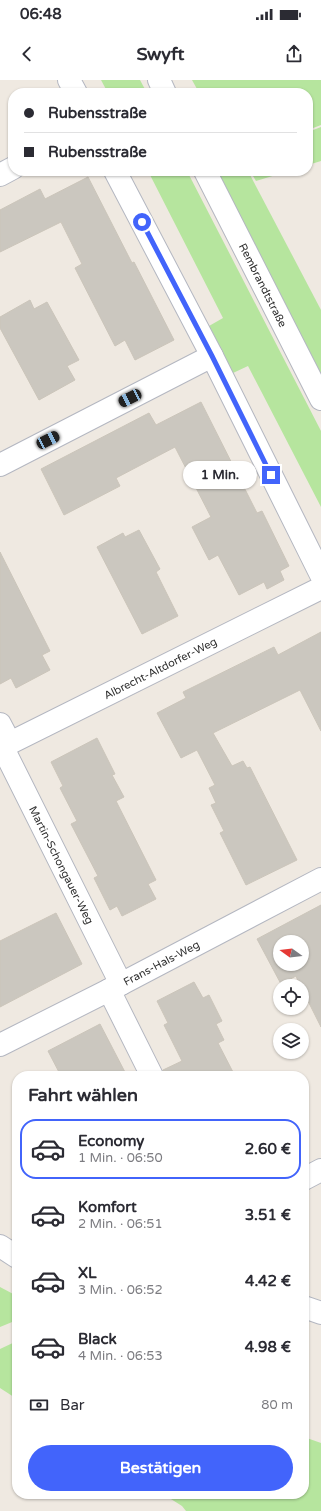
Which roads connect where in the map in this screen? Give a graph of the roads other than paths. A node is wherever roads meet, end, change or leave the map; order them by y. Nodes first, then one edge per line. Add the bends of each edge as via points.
1 (118, 176) edge
2 (208, 176) edge
3 (212, 356) junction
4 (321, 398) edge
5 (0, 465) edge
6 (321, 575) edge
7 (321, 588) edge
8 (0, 724) edge
9 (4, 746) edge
10 (321, 879) edge
11 (115, 987) junction
12 (0, 1045) edge
13 (150, 1071) edge
14 (321, 1170) edge
15 (309, 1176) edge
16 (0, 1246) edge
17 (12, 1254) edge
18 (309, 1309) edge
19 (321, 1313) edge

1 - 3 street
2 - 4 street, Rembrandtstraße
3 - 5 street
3 - 6 street
7 - 9 street, Albrecht-Altdorfer-Weg
8 - 9 street, Martin-Schongauer-Weg
9 - 11 street, Martin-Schongauer-Weg
10 - 11 street, Frans-Hals-Weg
11 - 12 street, Frans-Hals-Weg
11 - 13 street, Martin-Schongauer-Weg
14 - 15 street
16 - 17 street
18 - 19 street

